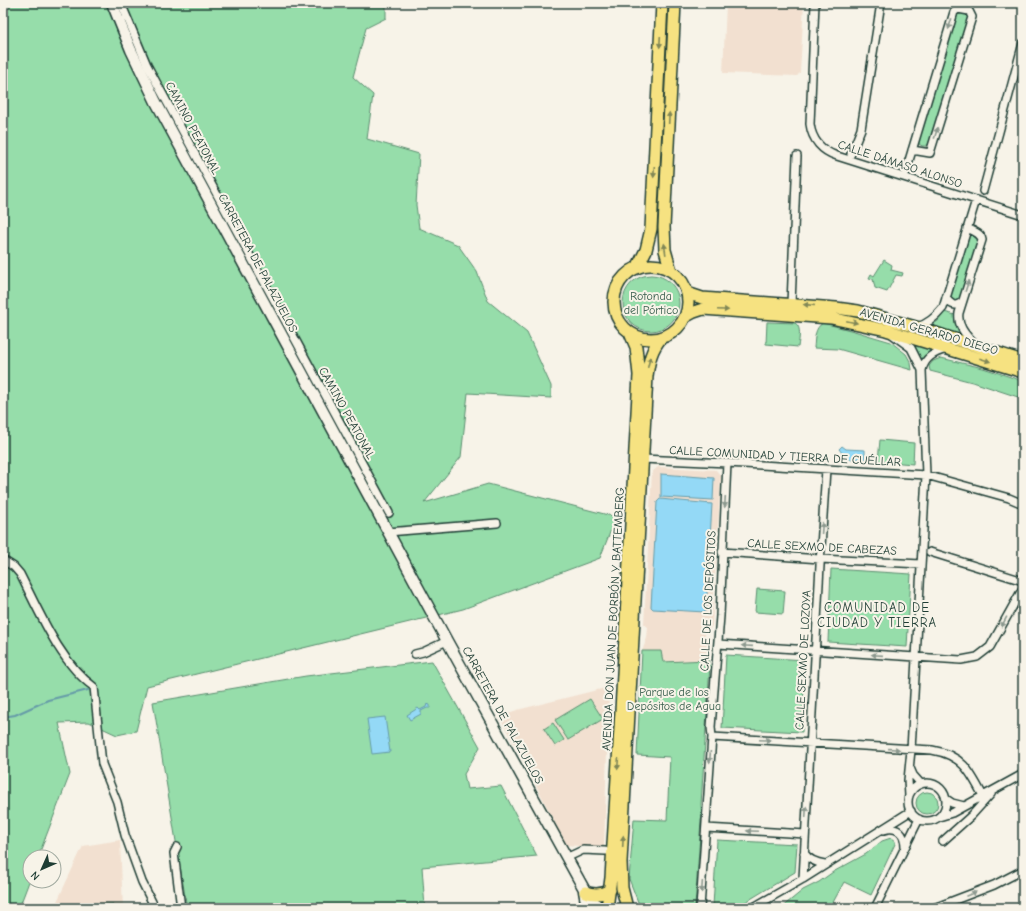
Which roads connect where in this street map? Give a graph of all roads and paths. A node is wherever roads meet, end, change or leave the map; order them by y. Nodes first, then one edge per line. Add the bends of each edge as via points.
1 (112, 3) edge
2 (121, 3) edge
3 (662, 3) edge
4 (675, 3) edge
5 (679, 3) edge
6 (815, 3) edge
7 (881, 3) edge
8 (673, 42) junction
9 (1023, 43) edge
10 (912, 150) junction
11 (851, 154) dead end
12 (797, 156) dead end
13 (904, 177) junction
14 (983, 191) dead end
15 (976, 200) junction
16 (1023, 214) edge
17 (967, 228) junction
18 (637, 268) junction
19 (671, 271) junction
20 (687, 293) junction
21 (946, 298) junction
22 (962, 302) junction
23 (791, 304) junction
24 (685, 317) junction
25 (915, 327) junction
26 (886, 330) junction
27 (630, 334) junction
28 (661, 338) junction
29 (976, 346) junction
30 (948, 348) junction
31 (1023, 361) edge
32 (922, 370) junction
33 (1023, 372) edge
34 (642, 459) junction
35 (727, 463) junction
36 (826, 469) junction
37 (926, 475) junction
38 (1023, 504) edge
39 (389, 513) dead end
40 (497, 523) dead end
41 (388, 532) junction
42 (722, 552) junction
43 (930, 552) dead end
44 (820, 559) junction
45 (3, 560) edge
46 (921, 564) junction
47 (1023, 581) edge
48 (1023, 588) edge
49 (445, 642) junction
50 (718, 644) junction
51 (815, 651) junction
52 (415, 654) dead end
53 (916, 657) junction
54 (712, 737) junction
55 (810, 743) junction
56 (911, 750) junction
57 (910, 767) junction
58 (1023, 774) edge
59 (921, 784) junction
60 (994, 791) junction
61 (909, 796) junction
62 (983, 796) junction
63 (946, 799) junction
64 (964, 806) junction
65 (911, 811) junction
66 (938, 817) junction
67 (919, 819) junction
68 (706, 828) junction
69 (881, 831) junction
70 (805, 834) junction
71 (942, 841) dead end
72 (905, 849) junction
73 (175, 850) dead end
74 (603, 851) dead end
75 (804, 853) junction
76 (566, 858) junction
77 (826, 864) junction
78 (1023, 870) edge
79 (802, 879) junction
80 (585, 890) junction
81 (610, 890) junction
82 (156, 908) edge
83 (181, 908) edge
84 (587, 908) edge
85 (599, 908) edge
86 (607, 908) edge
87 (627, 908) edge
88 (700, 908) edge
89 (752, 908) edge
90 (875, 908) edge
91 (934, 908) edge

1 - 41 street, CARRETERA DE PALAZUELOS via 156,102
2 - 39 street, CAMINO PEATONAL via 147,65
3 -> 18 main road via 651,229 646,250
4 - 8 main road
5 - 8 street
6 - 13 street, CALLE DÁMASO ALONSO via 810,124 814,138 823,149 832,154
7 - 11 street via 861,129
19 -> 8 main road via 665,250 664,227
9 - 14 street
10 -> 10 street via 930,153 972,17 968,11 958,9 954,12
10 - 13 street
12 - 23 street
13 - 15 street, CALLE DÁMASO ALONSO
15 - 16 street, CALLE DÁMASO ALONSO
15 - 17 street
17 - 21 street
22 -> 17 street via 982,240 979,234
18 - 19 main road via 654,265
18 - 27 main road via 629,271 618,283 614,298 617,318
19 - 20 main road via 681,280
20 - 23 main road, AVENIDA GERARDO DIEGO via 702,298
20 - 24 main road
21 - 22 street via 954,305
21 - 25 street via 943,308 934,318 924,325
22 - 29 street via 958,323
25 -> 23 main road, AVENIDA GERARDO DIEGO via 858,311
24 -> 26 main road, AVENIDA GERARDO DIEGO via 703,309 735,311 831,318
24 - 28 main road via 676,330
25 - 29 main road, AVENIDA GERARDO DIEGO
26 - 30 main road, AVENIDA GERARDO DIEGO
26 - 32 street via 911,348
27 - 28 main road via 645,339
27 -> 81 main road, AVENIDA DON JUAN DE BORBÓN Y BATTEMBERG via 636,347 639,375
34 -> 28 main road, AVENIDA DON JUAN DE BORBÓN Y BATTEMBERG via 648,364
29 - 31 main road, AVENIDA GERARDO DIEGO
30 - 32 street via 926,359
30 -> 33 main road, AVENIDA GERARDO DIEGO
32 - 37 street
34 - 35 street, CALLE COMUNIDAD Y TIERRA DE CUÉLLAR
87 -> 34 main road, AVENIDA DON JUAN DE BORBÓN Y BATTEMBERG via 622,888 621,862
35 - 36 street, CALLE COMUNIDAD Y TIERRA DE CUÉLLAR
35 -> 42 street, CALLE DE LOS DEPÓSITOS
36 - 37 street, CALLE COMUNIDAD Y TIERRA DE CUÉLLAR
44 -> 36 street, CALLE SEXMO DE LOZOYA
37 - 38 street, CALLE COMUNIDAD Y TIERRA DE CUÉLLAR
37 - 46 street
40 - 41 street
41 - 49 street, CARRETERA DE PALAZUELOS via 436,620
42 - 44 street, CALLE SEXMO DE CABEZAS
42 - 50 street, CALLE DE LOS DEPÓSITOS
43 - 47 street
44 - 46 street, CALLE SEXMO DE CABEZAS
44 - 51 street, CALLE SEXMO DE LOZOYA
45 - 82 street via 20,574 48,629 71,665 94,687 102,764 117,802 125,835 142,882
46 - 53 street
48 -> 53 street via 995,639 978,657
49 - 52 street
49 - 76 street, CARRETERA DE PALAZUELOS
51 -> 50 street
50 - 54 street, CALLE DE LOS DEPÓSITOS
53 -> 51 street
51 - 55 street, CALLE SEXMO DE LOZOYA
53 - 56 street
54 -> 55 street
54 -> 68 street, CALLE DE LOS DEPÓSITOS
55 -> 56 street
70 -> 55 street, CALLE SEXMO DE LOZOYA
56 - 57 street
56 - 62 street via 944,752 958,760 969,770
57 - 59 street
57 - 61 street via 907,788
58 - 60 street
59 - 61 street
59 - 63 street via 934,784 944,793
60 - 62 street
60 - 71 street via 972,815
61 - 65 street
62 - 64 street
63 - 64 street
63 - 66 street via 945,809
64 - 66 street
65 - 67 street
65 - 69 street
66 - 67 street via 927,821
67 - 72 street
70 -> 68 street
68 -> 88 street, CALLE DE LOS DEPÓSITOS
69 - 72 street via 888,828 898,830 904,837
69 - 77 street
70 - 75 street, CALLE SEXMO DE LOZOYA
72 - 90 street
73 - 83 street
74 - 76 street via 583,850
75 - 77 street via 814,861
75 - 79 street, CALLE SEXMO DE LOZOYA
76 - 80 street, CARRETERA DE PALAZUELOS
77 - 79 street
91 -> 78 street via 994,885
79 - 89 street
80 - 81 main road via 594,895
80 - 84 street
80 - 85 street, CARRETERA DE PALAZUELOS
81 - 86 main road, AVENIDA DON JUAN DE BORBÓN Y BATTEMBERG

